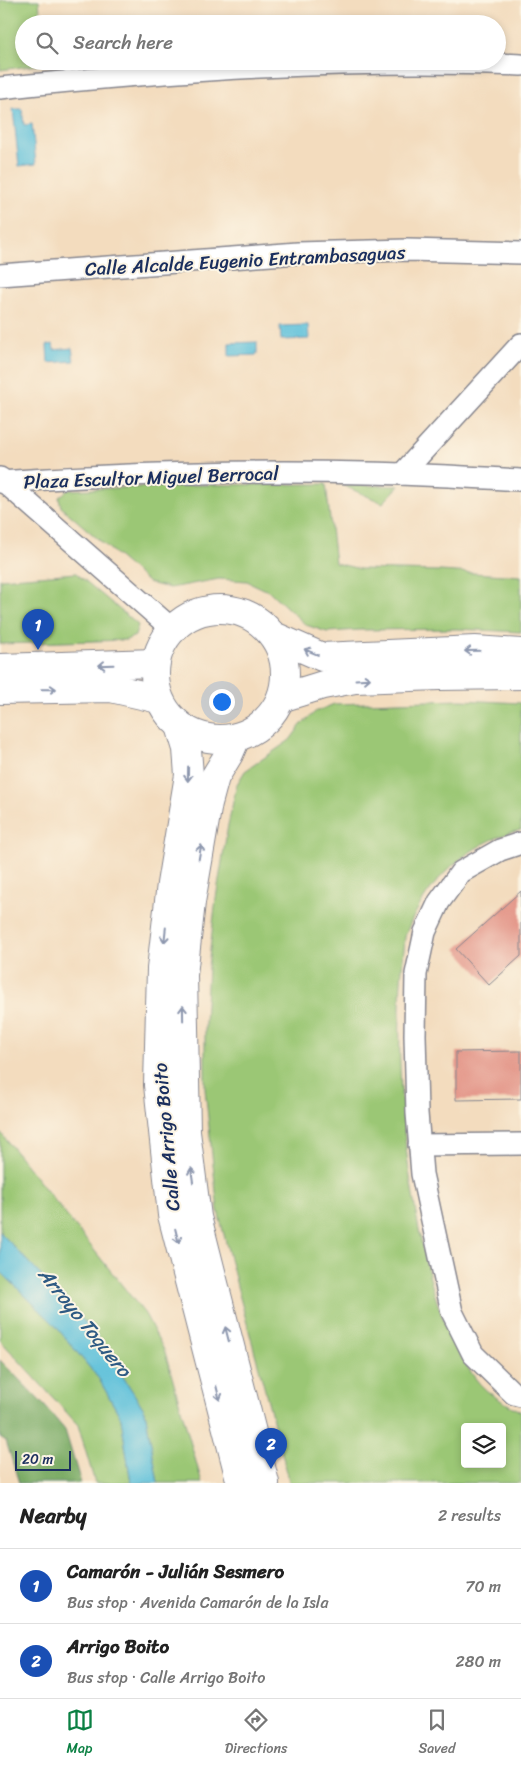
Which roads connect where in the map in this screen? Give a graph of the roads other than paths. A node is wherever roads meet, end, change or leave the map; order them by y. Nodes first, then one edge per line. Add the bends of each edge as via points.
1 (506, 65) edge
2 (521, 65) edge
3 (224, 70) edge
4 (0, 88) edge
5 (521, 253) edge
6 (0, 275) edge
7 (521, 344) edge
8 (402, 474) junction
9 (1, 480) edge
10 (521, 480) edge
11 (172, 629) junction
12 (274, 636) junction
13 (521, 652) edge
14 (155, 663) junction
15 (0, 668) edge
16 (521, 675) edge
17 (0, 690) edge
18 (159, 698) junction
19 (281, 698) junction
20 (180, 726) junction
21 (236, 738) junction
22 (521, 842) edge
23 (521, 1144) edge
24 (419, 1145) junction
25 (521, 1396) edge
26 (240, 1483) edge
27 (264, 1483) edge

1 - 2 street
3 - 4 street via 127,75
5 - 6 street, Calle Alcalde Eugenio Entrambasaguas via 298,252
7 - 8 street
8 - 9 street, Plaza Escultor Miguel Berrocal via 229,472
8 - 10 street, Plaza Escultor Miguel Berrocal
9 - 11 street, Plaza Escultor Miguel Berrocal
11 - 12 main road via 191,615 213,609 236,610 257,620
11 - 14 main road via 161,644
13 -> 12 main road via 475,650 322,657
12 - 19 main road via 283,655 286,677
14 -> 15 main road
14 - 18 main road via 154,681
19 -> 16 main road via 355,679
17 -> 18 main road via 110,688
18 - 20 main road
19 - 21 main road via 271,716 255,730
20 - 21 main road via 207,739
20 -> 26 main road, Calle Arrigo Boito via 187,748 189,775 161,970 158,1085 172,1215
27 -> 21 main road, Calle Arrigo Boito via 197,1217 186,1122 183,975 191,902 215,777
22 - 24 street via 461,872 439,902 424,932 416,974
23 - 24 street
24 - 25 street via 422,1174 452,1312 474,1354 514,1394

